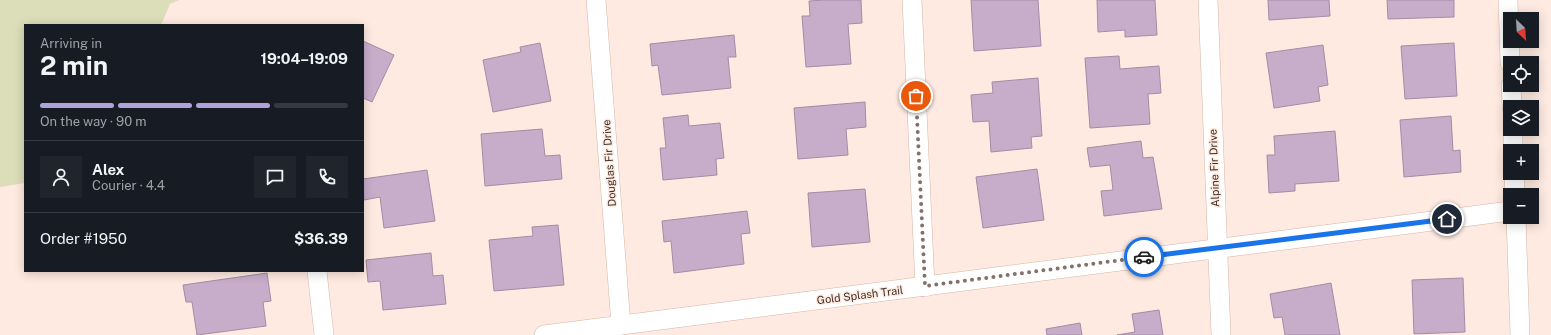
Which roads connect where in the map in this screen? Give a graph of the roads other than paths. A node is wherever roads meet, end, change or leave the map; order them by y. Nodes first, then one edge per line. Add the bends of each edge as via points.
1 (596, 0) edge
2 (912, 0) edge
3 (1208, 0) edge
4 (1508, 0) edge
5 (1510, 56) edge
6 (1503, 212) edge
7 (1516, 224) edge
8 (1217, 247) junction
9 (317, 272) edge
10 (925, 286) junction
11 (621, 325) junction
12 (324, 335) edge
13 (544, 335) edge
14 (1221, 335) edge
15 (1520, 335) edge

1 - 11 street, Douglas Fir Drive
2 - 10 street
3 - 8 street, Alpine Fir Drive
4 - 5 street
6 - 8 street, Gold Splash Trail
7 - 15 street
8 - 10 street, Gold Splash Trail
8 - 14 street, Alpine Fir Drive
9 - 12 street
10 - 11 street, Gold Splash Trail
11 - 13 street, Gold Splash Trail

